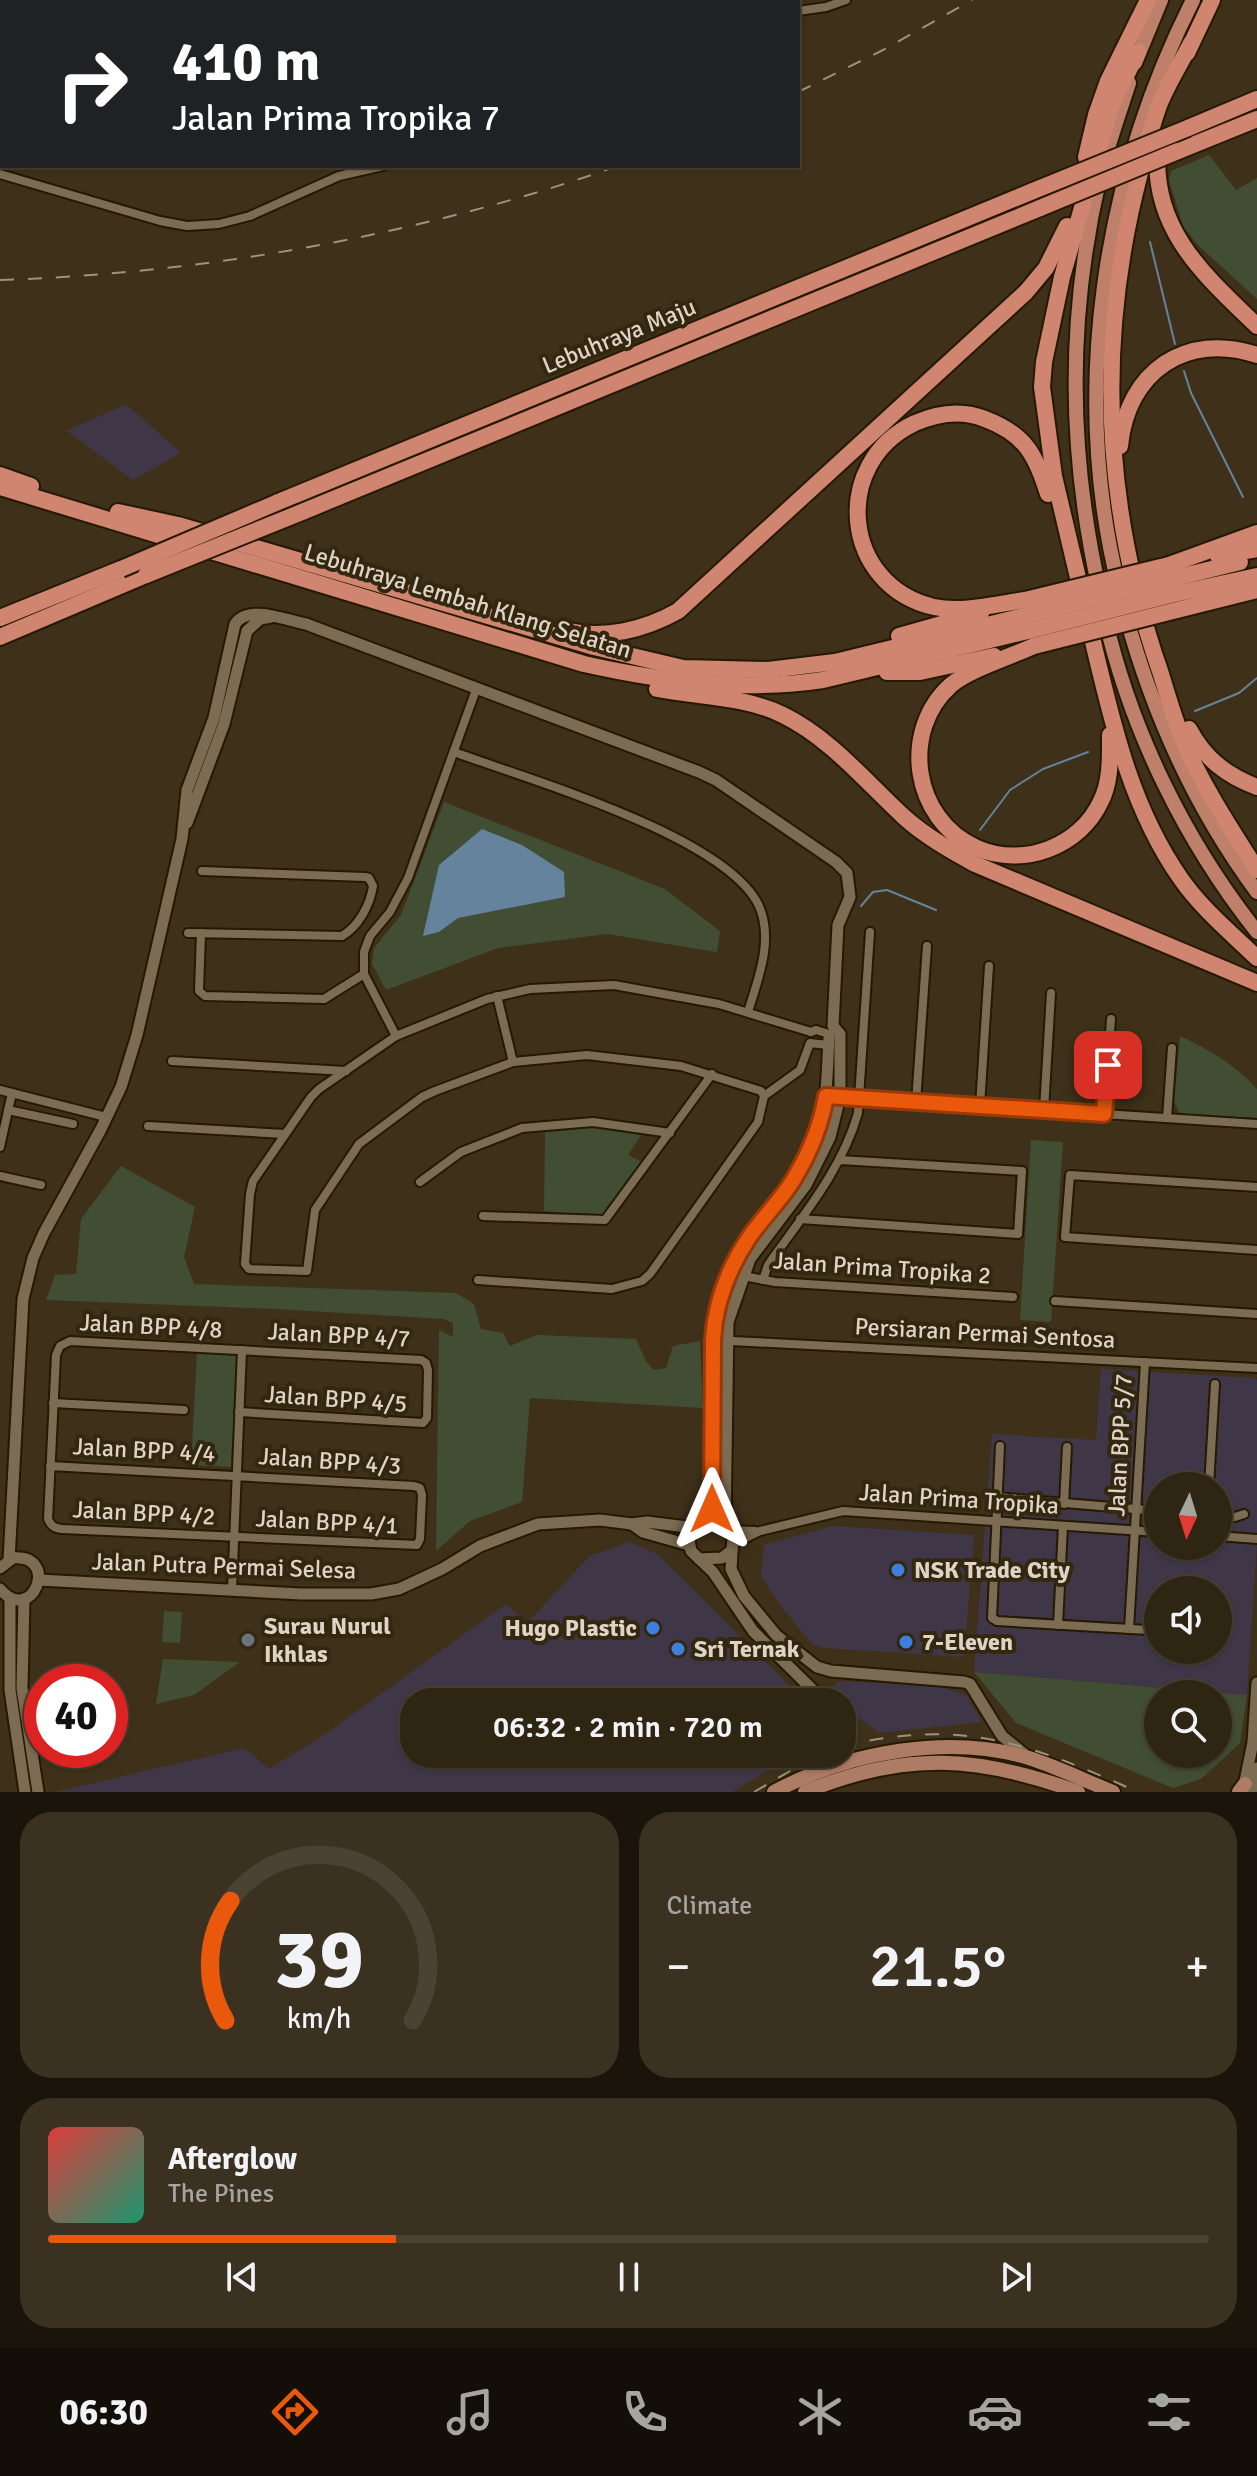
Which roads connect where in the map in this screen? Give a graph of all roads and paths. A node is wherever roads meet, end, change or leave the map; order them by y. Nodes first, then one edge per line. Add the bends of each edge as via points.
1 (846, 0) edge
2 (1148, 0) edge
3 (1161, 0) edge
4 (1193, 0) edge
5 (1212, 0) edge
6 (819, 4) edge
7 (800, 10) edge
8 (1191, 43) junction
9 (1138, 52) junction
10 (1257, 99) edge
11 (1257, 119) edge
12 (374, 168) edge
13 (0, 174) edge
14 (1257, 326) edge
15 (1257, 355) edge
16 (0, 475) edge
17 (0, 487) edge
18 (1120, 518) junction
19 (1257, 533) edge
20 (1257, 549) edge
21 (1072, 551) junction
22 (1257, 558) edge
23 (1257, 576) edge
24 (1173, 587) junction
25 (1257, 592) edge
26 (271, 617) junction
27 (0, 618) edge
28 (504, 622) junction
29 (1030, 623) junction
30 (0, 637) edge
31 (584, 664) junction
32 (235, 681) junction
33 (1165, 686) junction
34 (477, 687) junction
35 (221, 689) junction
36 (1111, 716) junction
37 (454, 752) junction
38 (201, 753) junction
39 (201, 786) junction
40 (1257, 787) edge
41 (186, 799) junction
42 (182, 839) junction
43 (1257, 870) edge
44 (202, 871) dead end
45 (1257, 892) edge
46 (870, 932) dead end
47 (1257, 932) edge
48 (188, 933) dead end
49 (201, 933) junction
50 (927, 946) dead end
51 (1257, 958) edge
52 (989, 966) dead end
53 (364, 974) junction
54 (1257, 983) edge
55 (1051, 993) dead end
56 (497, 996) junction
57 (748, 1012) junction
58 (1111, 1019) dead end
59 (396, 1036) junction
60 (830, 1036) junction
61 (1172, 1048) dead end
62 (172, 1061) dead end
63 (513, 1062) junction
64 (346, 1071) junction
65 (712, 1074) junction
66 (0, 1090) edge
67 (12, 1093) junction
68 (764, 1096) junction
69 (826, 1096) junction
70 (840, 1097) junction
71 (859, 1099) junction
72 (916, 1102) junction
73 (980, 1106) junction
74 (8, 1110) junction
75 (1044, 1110) junction
76 (1104, 1114) junction
77 (106, 1117) junction
78 (1167, 1118) junction
79 (73, 1124) dead end
80 (1257, 1124) edge
81 (148, 1126) dead end
82 (670, 1133) junction
83 (285, 1134) junction
84 (0, 1147) edge
85 (840, 1160) junction
86 (0, 1176) edge
87 (420, 1182) dead end
88 (41, 1185) dead end
89 (1257, 1187) edge
90 (483, 1216) dead end
91 (800, 1219) junction
92 (1257, 1250) edge
93 (746, 1277) junction
94 (478, 1280) dead end
95 (763, 1280) junction
96 (1013, 1297) dead end
97 (1055, 1301) dead end
98 (1257, 1314) edge
99 (713, 1340) junction
100 (726, 1341) junction
101 (242, 1350) junction
102 (1145, 1362) junction
103 (1256, 1368) edge
104 (1215, 1384) dead end
105 (53, 1403) junction
106 (184, 1410) dead end
107 (239, 1412) junction
108 (427, 1418) joint
109 (1000, 1446) dead end
110 (1067, 1447) dead end
111 (50, 1466) junction
112 (1210, 1472) edge
113 (237, 1474) junction
114 (997, 1497) junction
115 (1064, 1504) junction
116 (1136, 1509) junction
117 (1144, 1510) edge
118 (1244, 1514) dead end
119 (1232, 1517) edge
120 (995, 1521) junction
121 (632, 1524) junction
122 (712, 1524) junction
123 (1063, 1526) junction
124 (695, 1528) junction
125 (726, 1529) junction
126 (1135, 1530) junction
127 (760, 1531) junction
128 (1144, 1531) edge
129 (1232, 1537) edge
130 (234, 1538) junction
131 (1257, 1539) edge
132 (417, 1545) joint
133 (689, 1545) junction
134 (733, 1547) junction
135 (699, 1559) junction
136 (5, 1564) edge
137 (39, 1580) junction
138 (0, 1589) edge
139 (232, 1590) junction
140 (10, 1598) junction
141 (24, 1599) junction
142 (1058, 1625) junction
143 (1129, 1629) junction
144 (1144, 1630) edge
145 (1257, 1683) edge
146 (811, 1688) edge
147 (1030, 1759) junction
148 (856, 1760) edge
149 (828, 1768) edge
150 (1257, 1768) edge
151 (1245, 1790) edge
152 (25, 1792) edge
153 (38, 1792) edge
154 (774, 1792) edge
155 (805, 1792) edge
156 (1078, 1792) edge
157 (1113, 1792) edge

1 - 6 street
2 - 28 highway via 1096,115 1064,237 1026,292 678,611 625,632 576,633 531,622
3 - 9 highway
4 - 45 highway via 1156,80 1114,223 1103,297 1097,430 1107,531 1146,678 1182,767
5 - 8 highway
6 - 7 street
8 - 14 highway via 1160,135 1162,203 1190,259
8 - 18 highway via 1154,121 1119,268 1110,405
9 - 21 highway via 1112,104 1062,277 1044,362 1046,430
9 - 47 highway via 1101,173 1079,292 1079,476 1087,535 1131,705 1190,833
10 - 27 highway, Lebuhraya Maju, bridge
11 - 30 highway, Lebuhraya Maju, bridge
12 - 13 street via 339,176 250,216 187,226
15 - 18 highway via 1207,347 1170,359 1153,371 1135,393 1122,429
16 - 28 highway, Lebuhraya Lembah Klang Selatan via 96,508 178,525
17 - 31 highway, Lebuhraya Lembah Klang Selatan
18 - 33 highway via 1143,624
19 - 24 highway
20 - 24 highway
21 - 29 highway via 1028,446 1004,426 955,412 930,416 898,431 870,462 861,481 857,520 860,539 881,575 905,595 935,607 969,607
21 - 36 highway
22 - 24 highway
23 - 24 highway
24 - 25 highway via 1239,595
24 - 29 highway, bridge
24 - 29 highway, bridge
26 - 32 street via 247,631
26 - 34 street via 306,624
26 - 35 street via 249,613 239,619
28 - 29 highway, Lebuhraya Lembah Klang Selatan via 683,668 768,670 835,662 860,648
29 - 31 highway, Lebuhraya Lembah Klang Selatan via 920,672 869,671 791,685 734,687 661,680
29 - 36 highway via 953,683 925,720 918,762 938,817 957,837 999,855 1025,856 1071,838 1088,822 1107,785
31 - 54 highway via 632,685 748,703 779,713 818,735 940,845
32 - 35 street via 228,680
32 - 39 street
33 - 40 highway via 1212,763
33 - 43 highway via 1191,757
34 - 37 street
34 - 60 street via 708,776 836,862 847,873 850,897 838,925
35 - 38 street
36 - 51 highway via 1130,783 1159,845 1207,912
37 - 53 street via 399,897 367,942
37 - 57 street via 676,836 731,874 751,894 763,923 762,966
38 - 39 street
38 - 41 street
39 - 41 street via 194,786
39 - 42 street
41 - 42 street
42 - 77 street via 137,1035
44 - 49 street via 365,877 373,886 369,904 342,936
46 - 71 street
48 - 49 street
49 - 53 street via 199,991 205,996 324,999
50 - 72 street
52 - 73 street
53 - 59 street
55 - 75 street
56 - 57 street via 596,984
56 - 59 street
56 - 63 street
57 - 60 street
58 - 76 street
59 - 64 street
60 - 68 street via 810,1043 802,1068
60 - 69 street
60 - 70 street via 840,1034
61 - 78 street
62 - 64 street
63 - 65 street via 611,1056
63 - 83 street via 422,1097 359,1144 315,1210 307,1271 245,1267 251,1187
64 - 83 street via 311,1097
65 - 68 street via 758,1089
65 - 82 street
66 - 67 street
67 - 74 street
67 - 77 street
68 - 94 street via 754,1129 646,1279 612,1289
69 - 70 street
69 - 99 street via 817,1132 794,1179 750,1236 730,1273
70 - 71 street
70 - 93 street via 815,1169 761,1242
71 - 72 street
71 - 85 street
72 - 73 street
73 - 75 street
74 - 79 street
74 - 84 street
75 - 76 street
76 - 78 street
77 - 136 street via 44,1233 27,1278
78 - 80 street
81 - 83 street
82 - 87 street via 593,1122 522,1128 455,1155
82 - 90 street via 605,1220
85 - 91 street
85 - 91 street via 1022,1171 1018,1234
86 - 88 street
89 - 92 street via 1070,1175 1065,1237
91 - 95 street
93 - 95 street, Jalan Prima Tropika 2
93 - 100 street
95 - 96 street, Jalan Prima Tropika 2
97 - 98 street
99 - 100 street, Persiaran Permai Sentosa
99 - 122 street
100 - 102 street, Persiaran Permai Sentosa
100 - 125 street
101 - 105 street, Jalan BPP 4/8 via 70,1341 56,1355
101 - 107 street
101 - 108 street, Jalan BPP 4/7 via 421,1360 428,1370
102 - 103 street, Persiaran Permai Sentosa
102 - 116 street, Jalan BPP 5/7
104 - 112 street
105 - 106 street
105 - 111 street
107 - 108 street, Jalan BPP 4/5 via 416,1425
107 - 113 street
109 - 114 street
110 - 115 street
111 - 113 street, Jalan BPP 4/4
111 - 130 street, Jalan BPP 4/2 via 52,1527
113 - 130 street
113 - 132 street, Jalan BPP 4/3 via 420,1488
114 - 115 street
114 - 120 street
115 - 116 street
116 - 117 street
116 - 126 street, Jalan BPP 5/7
118 - 119 street
120 - 123 street, Jalan Prima Tropika
120 - 127 street, Jalan Prima Tropika via 843,1511
120 - 142 street via 992,1618
121 - 124 street, Jalan Putra Permai Selesa
121 - 133 street, Jalan Putra Permai Selesa
121 - 139 street, Jalan Putra Permai Selesa via 538,1524 480,1546 399,1589 371,1594
122 - 124 street, Jalan Putra Permai Selesa
122 - 125 street, Jalan Putra Permai Selesa
123 - 126 street, Jalan Prima Tropika
123 - 142 street
124 - 133 street
125 - 127 street, Jalan Prima Tropika
125 - 134 street
126 - 128 street, Jalan Prima Tropika
126 - 143 street, Jalan BPP 5/7
127 - 134 street, Jalan Prima Tropika
129 - 131 street
130 - 132 street, Jalan BPP 4/1
130 - 139 street
133 - 135 street
134 - 135 street via 722,1558
134 - 147 street via 731,1569 744,1596 763,1622 803,1658 831,1671 970,1684 1002,1736
135 - 146 street via 753,1631
136 - 137 street via 19,1558 31,1562
137 - 139 street, Jalan Putra Permai Selesa
137 - 141 street
138 - 140 street
140 - 141 street
140 - 152 street via 10,1690
141 - 153 street via 22,1688
142 - 143 street
143 - 144 street
145 - 151 street
147 - 148 main road via 927,1747
147 - 157 main road
149 - 154 main road
150 - 151 street
155 - 156 main road via 881,1767 929,1763 977,1764

